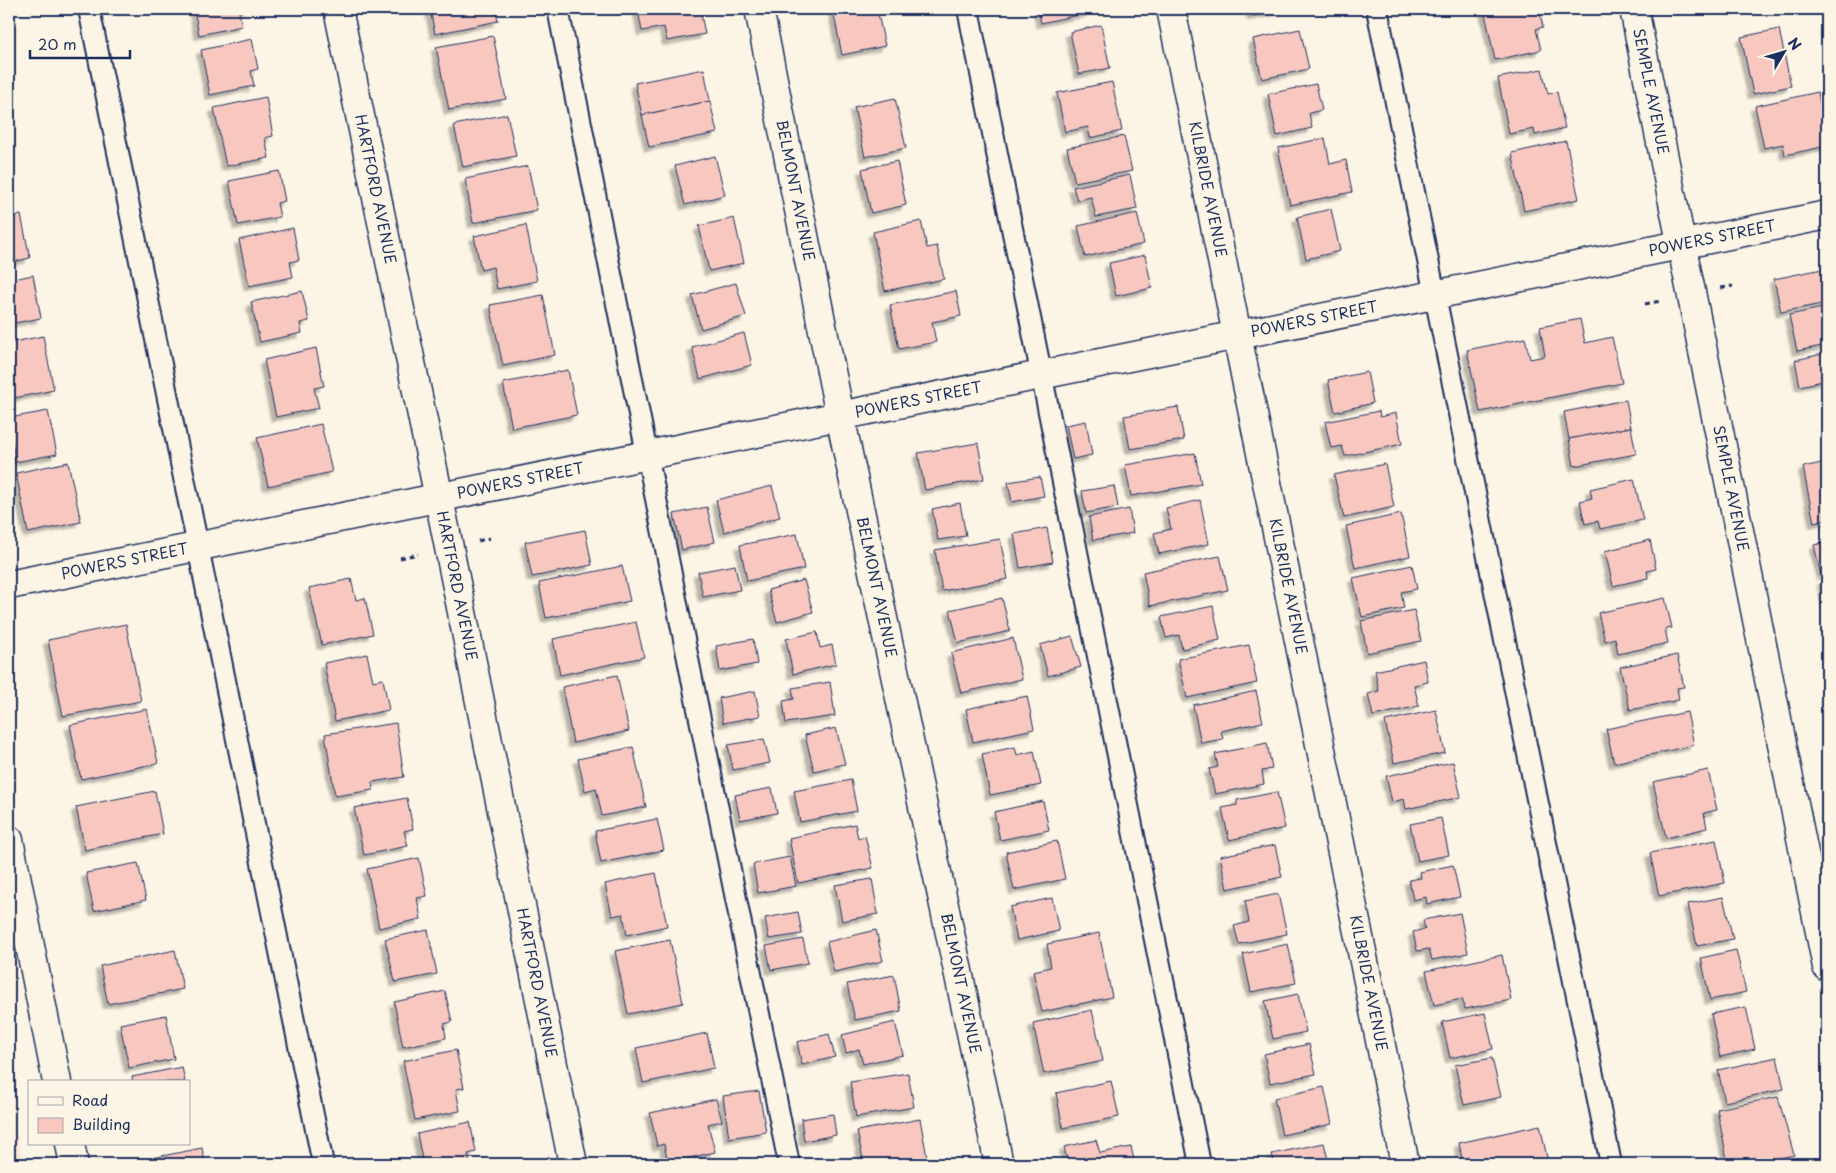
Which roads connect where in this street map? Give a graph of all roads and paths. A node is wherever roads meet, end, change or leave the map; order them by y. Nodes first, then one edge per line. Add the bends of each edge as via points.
1 (90, 9) edge
2 (338, 9) edge
3 (558, 9) edge
4 (759, 9) edge
5 (968, 9) edge
6 (1170, 9) edge
7 (1376, 9) edge
8 (1634, 9) edge
9 (1827, 215) edge
10 (1683, 244) junction
11 (1434, 295) junction
12 (1236, 335) junction
13 (1042, 375) junction
14 (840, 416) junction
15 (648, 455) junction
16 (440, 498) junction
17 (198, 547) junction
18 (9, 585) edge
19 (9, 840) edge
20 (1827, 967) edge
21 (57, 1080) edge
22 (70, 1146) edge
23 (74, 1164) edge
24 (323, 1164) edge
25 (573, 1164) edge
26 (789, 1164) edge
27 (999, 1164) edge
28 (1200, 1164) edge
29 (1405, 1164) edge
30 (1611, 1164) edge

1 - 17 lane
2 - 16 street, HARTFORD AVENUE
3 - 15 lane
4 - 14 street, BELMONT AVENUE
5 - 13 lane
6 - 12 street, KILBRIDE AVENUE
7 - 11 lane
8 - 10 street, SEMPLE AVENUE
9 - 10 street, POWERS STREET
10 - 11 street, POWERS STREET
10 - 20 street, SEMPLE AVENUE
11 - 12 street, POWERS STREET
11 - 30 lane
12 - 13 street, POWERS STREET
12 - 29 street, KILBRIDE AVENUE
13 - 14 street, POWERS STREET
13 - 28 lane
14 - 15 street, POWERS STREET
14 - 27 street, BELMONT AVENUE
15 - 16 street, POWERS STREET
15 - 26 lane
16 - 17 street, POWERS STREET
16 - 25 street, HARTFORD AVENUE
17 - 18 street, POWERS STREET
17 - 24 lane
19 - 21 street
22 - 23 street

